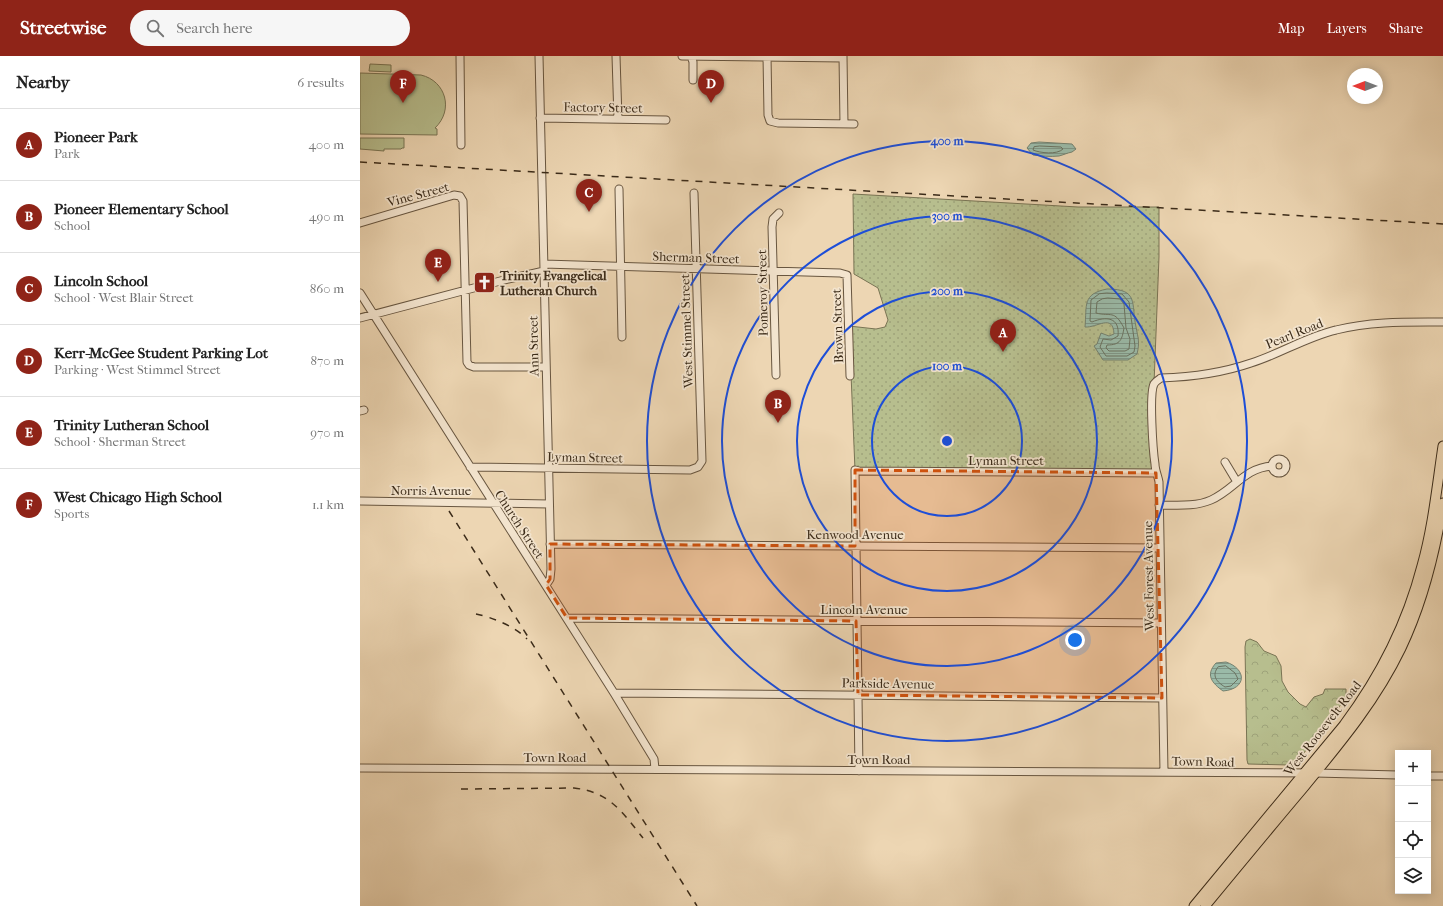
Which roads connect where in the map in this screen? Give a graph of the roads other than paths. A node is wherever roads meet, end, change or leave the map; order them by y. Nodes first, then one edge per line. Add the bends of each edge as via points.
1 (460, 56) edge
2 (539, 56) edge
3 (616, 56) edge
4 (682, 56) edge
5 (691, 56) edge
6 (767, 56) edge
7 (843, 57) edge
8 (693, 80) dead end
9 (540, 118) junction
10 (618, 119) junction
11 (666, 120) dead end
12 (844, 124) junction
13 (854, 124) dead end
14 (461, 145) dead end
15 (619, 189) dead end
16 (694, 193) dead end
17 (779, 213) dead end
18 (360, 223) edge
19 (621, 266) junction
20 (544, 267) junction
21 (696, 268) junction
22 (773, 271) junction
23 (847, 274) joint
24 (465, 290) junction
25 (360, 293) edge
26 (373, 314) junction
27 (360, 318) edge
28 (1443, 322) edge
29 (622, 338) dead end
30 (546, 367) junction
31 (776, 375) dead end
32 (850, 376) dead end
33 (1156, 381) joint
34 (1443, 446) edge
35 (1225, 462) dead end
36 (1272, 466) dead end
37 (470, 467) junction
38 (698, 467) joint
39 (548, 468) junction
40 (1156, 473) junction
41 (1237, 482) junction
42 (360, 501) edge
43 (492, 502) junction
44 (1440, 502) edge
45 (549, 504) junction
46 (1159, 505) junction
47 (550, 544) junction
48 (855, 546) junction
49 (1159, 548) junction
50 (546, 585) junction
51 (566, 618) junction
52 (856, 621) junction
53 (1161, 623) junction
54 (614, 693) junction
55 (858, 695) junction
56 (1162, 698) junction
57 (360, 768) edge
58 (655, 769) junction
59 (859, 771) junction
60 (1164, 772) junction
61 (1315, 773) junction
62 (1304, 774) junction
63 (1395, 775) edge
64 (1431, 776) edge
65 (1443, 776) edge
66 (1194, 906) edge
67 (1205, 906) edge

1 - 14 street
2 - 9 street, Ann Street
3 - 10 street
4 - 5 street
5 - 6 street
5 - 8 street
6 - 7 street
6 - 12 street via 770,121
7 - 12 street
9 - 10 street, Factory Street
9 - 20 street, Ann Street
10 - 11 street, Factory Street
12 - 13 street
15 - 19 street
16 - 21 street, West Stimmel Street
17 - 22 street, Pomeroy Street via 773,220
18 - 24 street, Vine Street via 454,195 460,196 463,201
19 - 20 street, Sherman Street
19 - 21 street, Sherman Street
19 - 29 street
20 - 24 street, Sherman Street
20 - 30 street, Ann Street
21 - 22 street, Sherman Street
21 - 38 street, West Stimmel Street via 702,461
22 - 23 street, Sherman Street
22 - 31 street, Pomeroy Street
23 - 32 street, Brown Street
24 - 26 street, Sherman Street
24 - 30 street via 468,364 474,367
25 - 26 street, Church Street
26 - 27 street, Sherman Street
26 - 37 street, Church Street
28 - 33 street, Pearl Road via 1393,322 1354,326 1317,336 1231,369 1161,378
30 - 39 street, Ann Street
33 - 40 street, West Forest Avenue via 1152,390
34 - 44 main road, West Roosevelt Road
35 - 41 street
36 - 41 street via 1252,471
37 - 39 street, Lyman Street
37 - 43 street, Church Street
38 - 39 street, Lyman Street via 690,470
39 - 45 street, Ann Street
40 - 46 street, West Forest Avenue via 1159,482
40 - 48 street, Lyman Street via 855,470
41 - 46 street via 1217,497 1202,503
42 - 43 street, Norris Avenue
43 - 45 street, Norris Avenue
43 - 50 street, Church Street
44 - 61 main road, West Roosevelt Road via 1438,534 1431,567 1417,612 1401,649 1360,718
44 - 62 main road, West Roosevelt Road via 1407,615 1393,646 1363,699
45 - 47 street, Ann Street
46 - 49 street, West Forest Avenue
47 - 48 street, Kenwood Avenue
47 - 50 street, Ann Street via 550,579
48 - 49 street, Kenwood Avenue
48 - 52 street
49 - 53 street, West Forest Avenue
50 - 51 street, Church Street
51 - 52 street, Lincoln Avenue
51 - 54 street, Church Street
52 - 53 street, Lincoln Avenue
52 - 55 street
53 - 56 street, West Forest Avenue
54 - 55 street, Parkside Avenue
54 - 58 street, Church Street via 654,760
55 - 56 street, Parkside Avenue
55 - 59 street
56 - 60 street, West Forest Avenue
57 - 58 street, Town Road
58 - 59 street, Town Road
59 - 60 street, Town Road
60 - 62 street, Town Road
61 - 62 street, Town Road
61 - 63 street, Town Road
61 - 67 main road, West Roosevelt Road
62 - 66 main road, West Roosevelt Road
64 - 65 street

